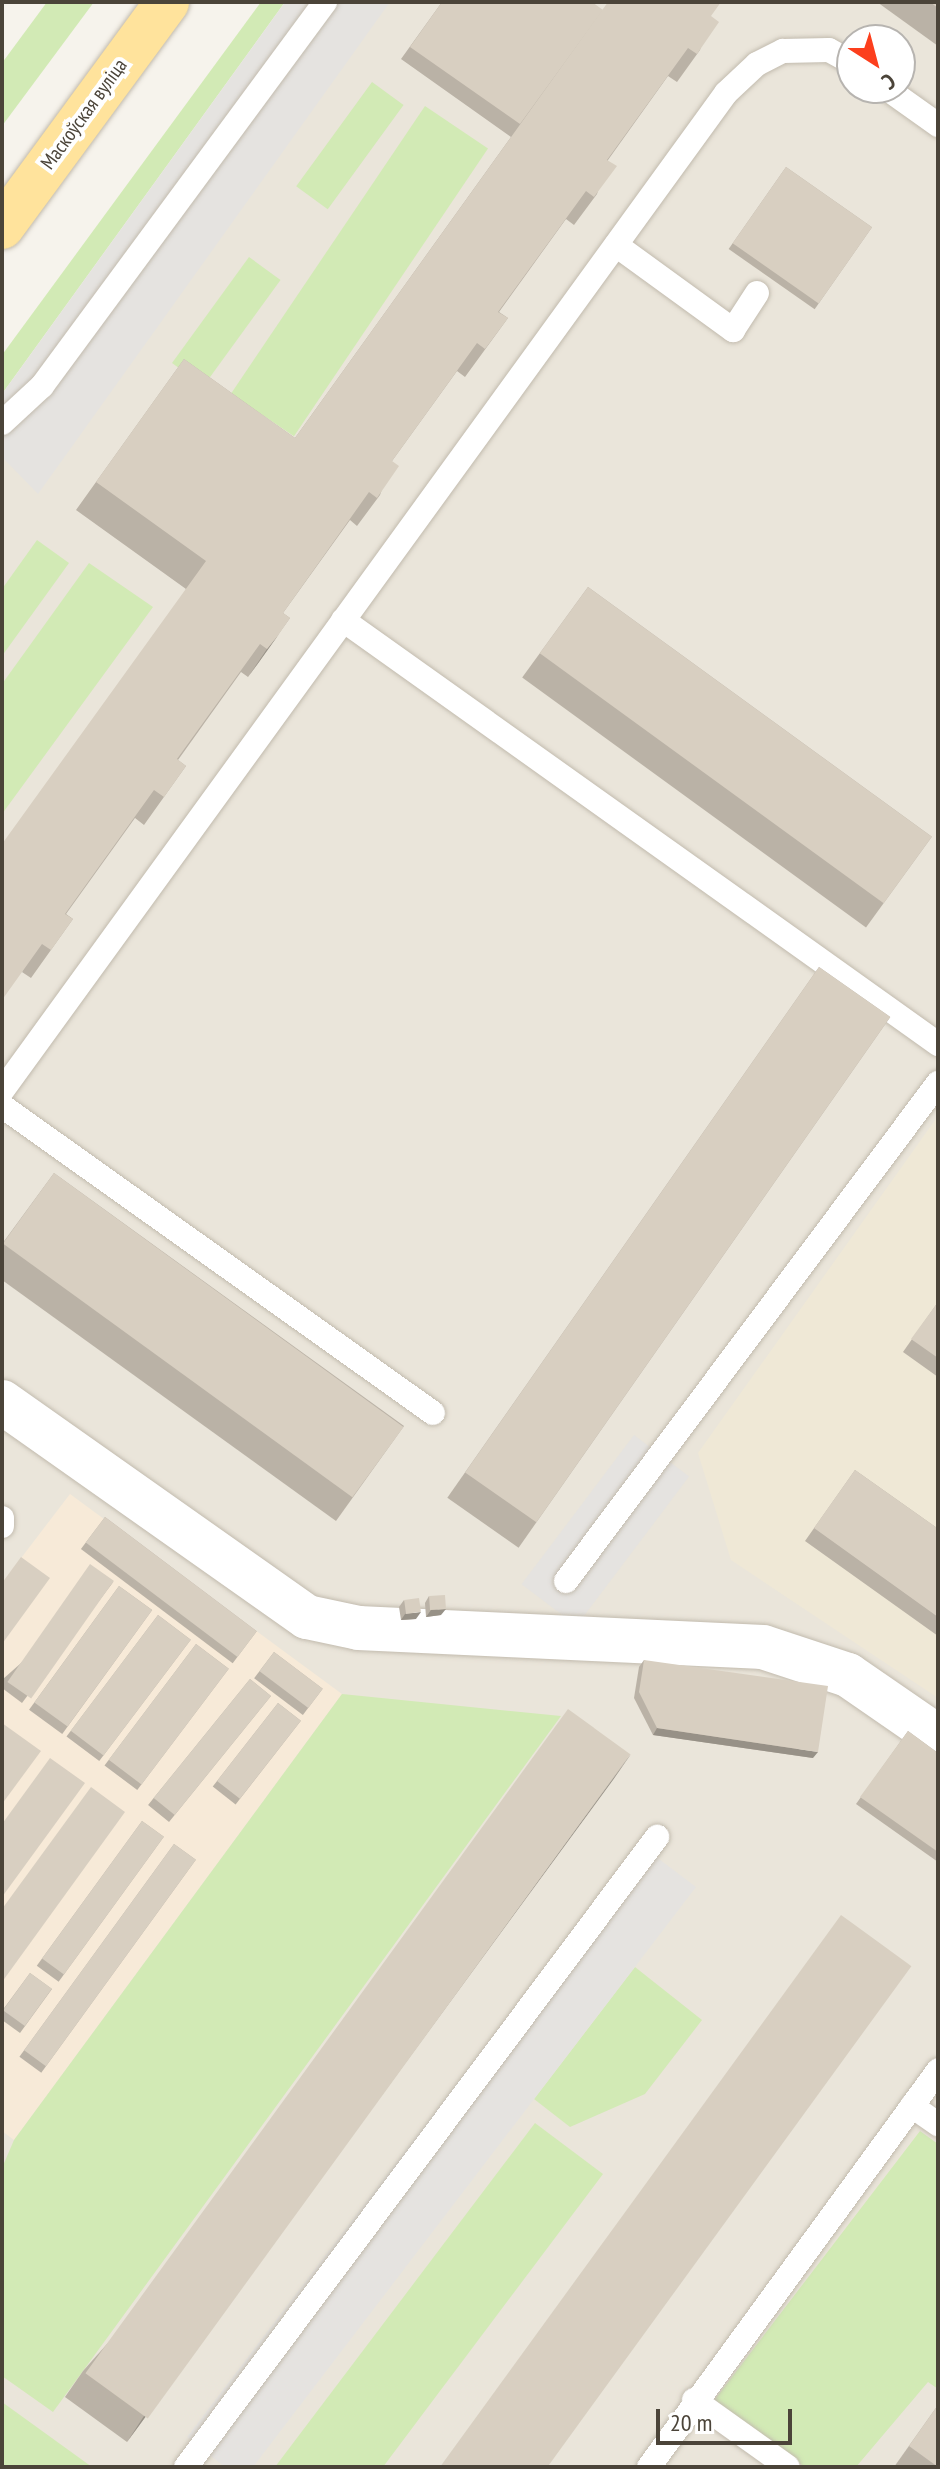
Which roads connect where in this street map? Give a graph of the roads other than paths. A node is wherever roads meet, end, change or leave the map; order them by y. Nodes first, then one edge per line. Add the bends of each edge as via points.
1 (167, 2) edge
2 (325, 2) edge
3 (836, 54) edge
4 (908, 104) edge
5 (938, 125) edge
6 (2, 227) edge
7 (616, 245) junction
8 (757, 293) dead end
9 (2, 423) edge
10 (343, 620) junction
11 (932, 1034) edge
12 (938, 1083) edge
13 (2, 1091) edge
14 (2, 1106) edge
15 (2, 1402) edge
16 (433, 1413) dead end
17 (2, 1518) edge
18 (2, 1526) edge
19 (566, 1581) dead end
20 (938, 1737) edge
21 (657, 1837) dead end
22 (938, 2070) edge
23 (912, 2106) junction
24 (938, 2124) edge
25 (694, 2400) junction
26 (186, 2467) edge
27 (649, 2467) edge
28 (788, 2467) edge

1 - 6 main road, Маскоўская вуліца
2 - 9 lane via 42,386
3 - 7 lane via 808,47 757,64 719,102
4 - 5 lane
7 - 8 lane via 733,330
7 - 10 lane
10 - 11 lane
10 - 13 lane
12 - 19 lane
14 - 16 lane
15 - 20 street via 307,1617 359,1628 763,1647 848,1675
17 - 18 lane
21 - 26 lane
22 - 23 lane
23 - 24 lane
23 - 25 lane
25 - 27 lane
25 - 28 lane

